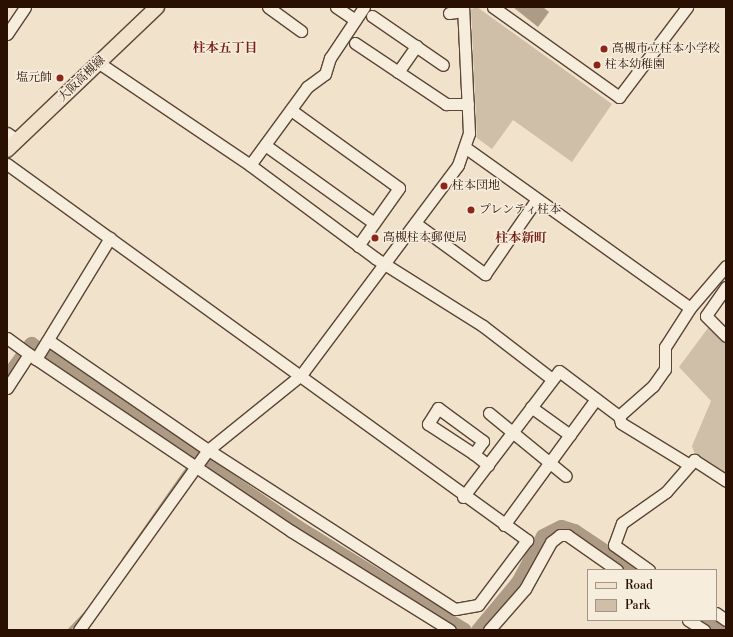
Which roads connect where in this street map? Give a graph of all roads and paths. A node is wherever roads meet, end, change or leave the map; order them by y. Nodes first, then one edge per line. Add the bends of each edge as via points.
1 (24, 7) edge
2 (157, 7) edge
3 (268, 7) edge
4 (336, 7) edge
5 (364, 7) edge
6 (493, 7) edge
7 (687, 7) edge
8 (463, 9) edge
9 (449, 13) dead end
10 (372, 16) dead end
11 (355, 20) junction
12 (301, 31) dead end
13 (7, 34) edge
14 (355, 43) dead end
15 (416, 46) junction
16 (99, 63) junction
17 (443, 65) dead end
18 (398, 72) junction
19 (468, 104) junction
20 (291, 110) junction
21 (10, 141) edge
22 (265, 145) junction
23 (466, 148) junction
24 (7, 164) edge
25 (250, 165) junction
26 (538, 199) junction
27 (374, 223) junction
28 (415, 223) junction
29 (110, 238) junction
30 (358, 246) junction
31 (385, 263) junction
32 (726, 266) edge
33 (726, 287) edge
34 (690, 308) junction
35 (726, 336) edge
36 (7, 338) edge
37 (48, 340) junction
38 (33, 356) junction
39 (301, 374) junction
40 (552, 379) junction
41 (7, 388) edge
42 (596, 399) junction
43 (531, 407) junction
44 (489, 413) dead end
45 (619, 416) junction
46 (511, 433) junction
47 (570, 436) junction
48 (208, 450) junction
49 (474, 454) junction
50 (548, 463) junction
51 (688, 464) junction
52 (488, 465) junction
53 (195, 466) junction
54 (566, 476) dead end
55 (726, 481) edge
56 (463, 497) junction
57 (504, 525) junction
58 (614, 545) junction
59 (604, 560) junction
60 (616, 569) edge
61 (648, 569) edge
62 (717, 614) edge
63 (726, 620) edge
64 (690, 621) edge
65 (79, 630) edge
66 (450, 630) edge
67 (489, 630) edge
68 (704, 630) edge

1 - 13 street
2 - 16 main road, 大阪高槻線
3 - 12 street
4 - 11 street
5 - 11 street
6 - 7 street via 619,97
8 - 9 street
8 - 19 street
10 - 15 street
11 - 20 street via 330,58 325,74 307,87
14 - 18 street
15 - 17 street
15 - 18 street
16 - 21 main road, 大阪高槻線
16 - 25 street
18 - 19 street via 446,104
19 - 23 street
20 - 22 street
20 - 27 street via 399,188
22 - 25 street
22 - 27 street
23 - 26 street
23 - 28 street
24 - 29 street
25 - 30 street
26 - 28 street via 485,274
26 - 34 street
27 - 30 street
28 - 31 street
29 - 37 street via 52,327
29 - 39 street
30 - 31 street
31 - 39 street
31 - 40 street via 483,326
32 - 34 street
33 - 35 street via 706,316
34 - 45 street via 665,347 665,369 653,386
36 - 38 street
37 - 38 street
37 - 48 street
38 - 41 street
38 - 53 street
39 - 48 street
39 - 56 street
40 - 42 street via 558,371
40 - 43 street
42 - 45 street
42 - 47 street
43 - 46 street
43 - 47 street
44 - 46 street
45 - 51 street via 621,423 651,444
46 - 50 street
46 - 52 street
47 - 50 street
48 - 53 street
48 - 57 street via 455,609 478,605 527,540
49 - 49 street via 483,441 438,408 428,424
49 - 52 street
50 - 54 street
50 - 57 street
51 - 55 street via 694,460 703,463
51 - 58 street via 666,492 622,523
52 - 56 street
53 - 65 street
53 - 66 street
56 - 57 street
58 - 59 street
58 - 61 street
59 - 60 street
59 - 67 street via 568,535 560,536 551,542 525,588
62 - 63 street
64 - 68 street

